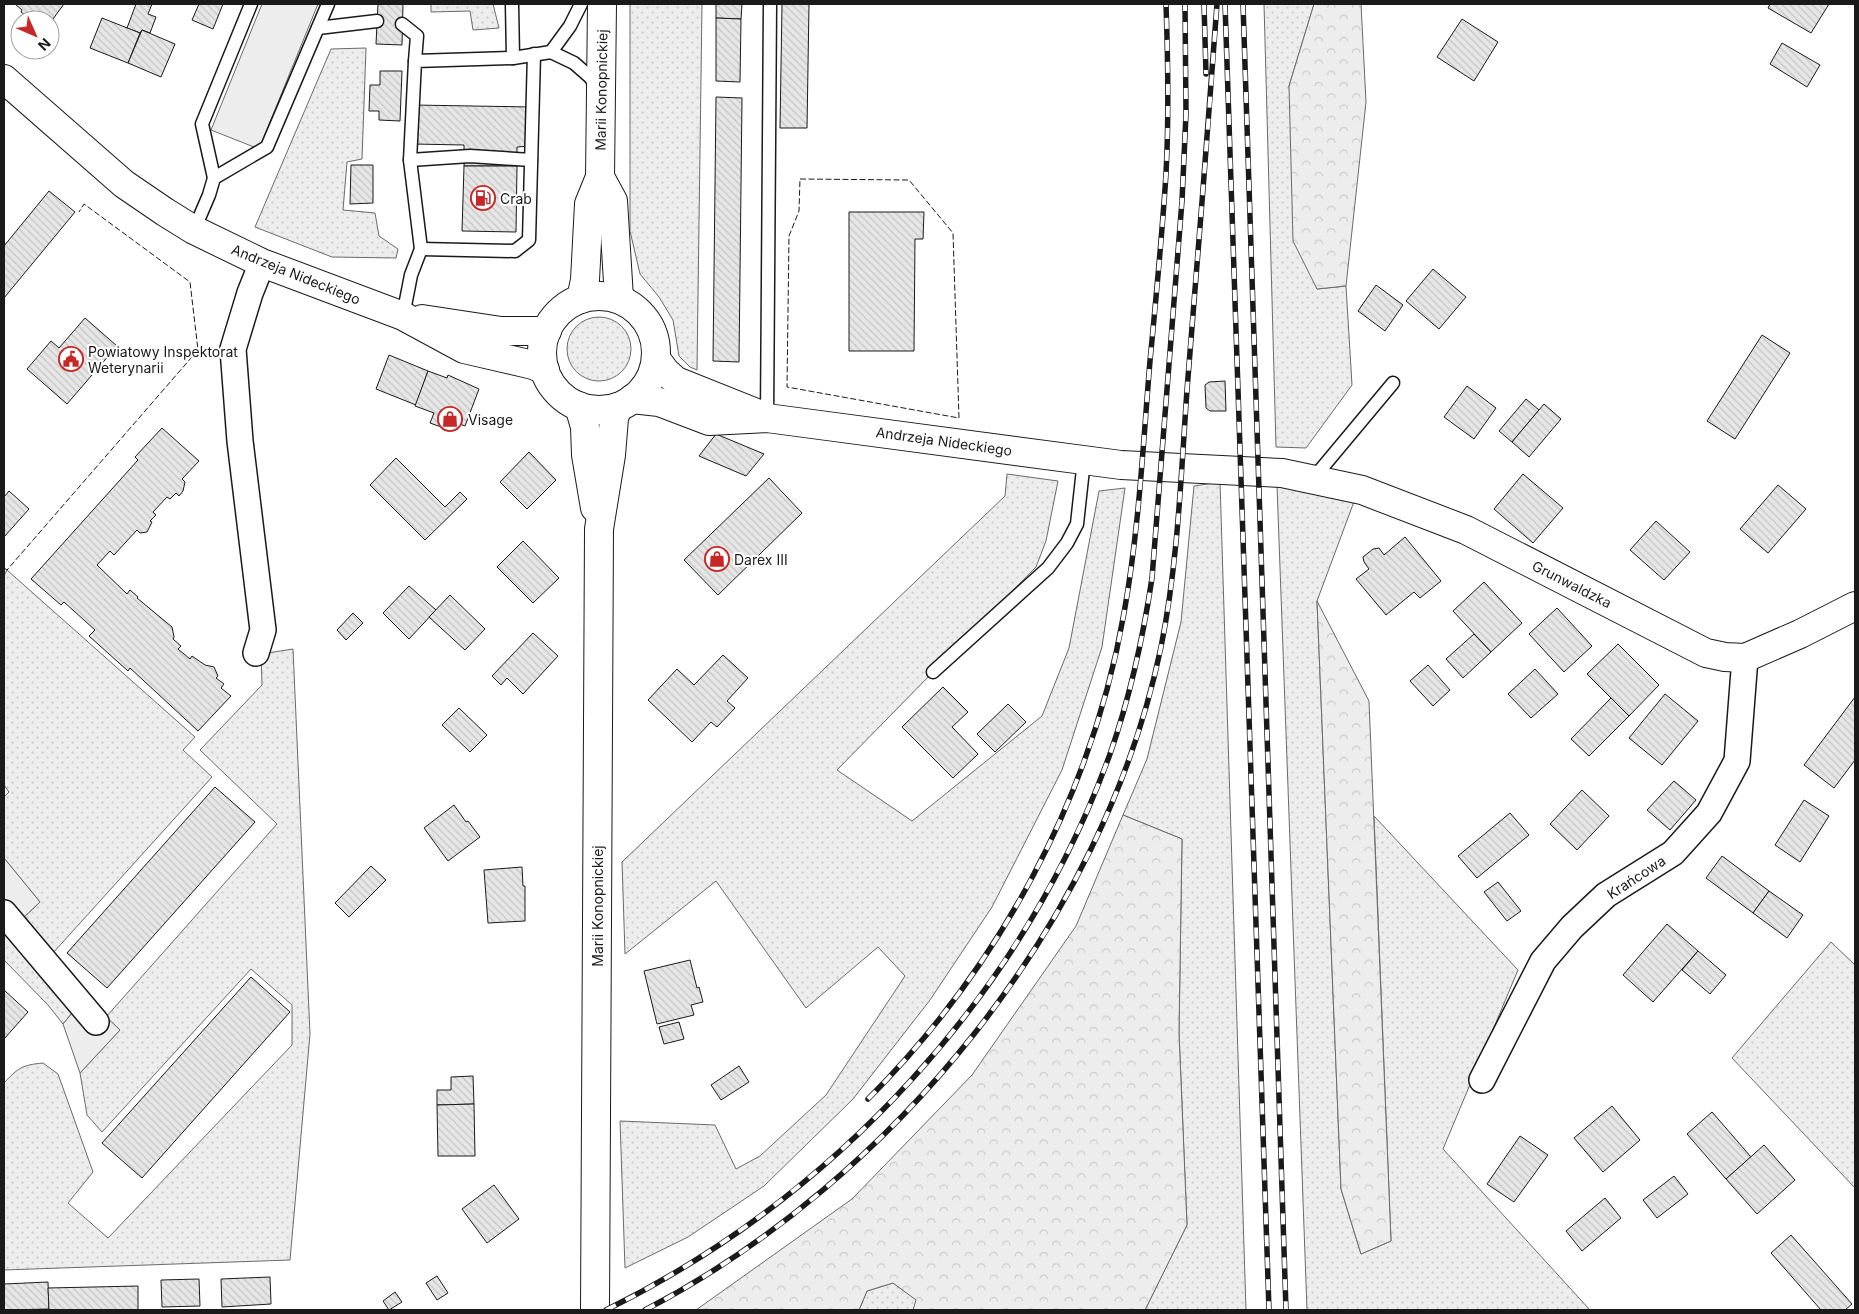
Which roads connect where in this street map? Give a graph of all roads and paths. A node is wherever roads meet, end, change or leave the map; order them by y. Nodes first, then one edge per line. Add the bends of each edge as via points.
1 (251, 4) edge
2 (328, 4) edge
3 (512, 4) edge
4 (581, 4) edge
5 (602, 4) edge
6 (770, 4) edge
7 (377, 21) dead end
8 (402, 24) dead end
9 (318, 28) junction
10 (551, 52) junction
11 (534, 54) junction
12 (513, 58) junction
13 (416, 61) junction
14 (4, 79) edge
15 (601, 95) junction
16 (410, 160) junction
17 (531, 160) junction
18 (600, 177) junction
19 (214, 178) junction
20 (194, 230) junction
21 (421, 249) junction
22 (262, 263) junction
23 (619, 298) junction
24 (581, 299) junction
25 (403, 316) junction
26 (547, 331) junction
27 (656, 359) junction
28 (544, 370) junction
29 (1393, 383) dead end
30 (625, 403) junction
31 (579, 406) junction
32 (767, 418) junction
33 (1084, 460) junction
34 (1282, 473) joint
35 (1312, 480) junction
36 (599, 529) junction
37 (1855, 606) edge
38 (256, 653) dead end
39 (1744, 658) junction
40 (933, 672) dead end
41 (4, 913) edge
42 (96, 1022) dead end
43 (1482, 1080) dead end
44 (595, 1310) edge

1 - 19 lane via 202,124
2 - 9 lane
3 - 12 lane
4 - 10 lane
5 - 15 street, Marii Konopnickiej
6 - 32 lane
7 - 9 lane
8 - 13 lane via 417,36
9 - 19 lane via 267,147
10 - 11 lane
10 - 15 lane via 574,62 590,77
11 - 12 lane
11 - 17 lane
12 - 13 lane
13 - 16 lane
14 - 20 street, Andrzeja Nideckiego via 124,184
15 - 18 street, Marii Konopnickiej
16 - 17 lane via 470,156
16 - 21 lane
17 - 21 lane via 529,240 515,252
18 - 23 street, Marii Konopnickiej via 613,202
18 - 24 street, Marii Konopnickiej via 589,204
19 - 20 lane
20 - 22 street, Andrzeja Nideckiego
21 - 25 lane
22 - 25 street, Andrzeja Nideckiego
22 - 38 street via 233,349 240,441 263,630
23 - 24 street via 594,295
23 - 27 street via 642,315 652,329
24 - 26 street via 566,307
25 - 26 street, Andrzeja Nideckiego via 501,331
25 - 28 street, Andrzeja Nideckiego via 464,349
26 - 28 street via 542,356
27 - 30 street via 651,378 643,390
27 - 32 street, Andrzeja Nideckiego via 676,381
28 - 31 street via 564,397
29 - 35 lane
30 - 31 street via 593,409
30 - 32 street, Andrzeja Nideckiego via 659,402 709,421
30 - 36 street, Marii Konopnickiej via 614,418
31 - 36 street, Marii Konopnickiej via 585,427 586,455
32 - 33 street, Andrzeja Nideckiego
33 - 34 street, Andrzeja Nideckiego via 1121,465
33 - 40 lane via 1077,524 1068,543 1048,568
34 - 35 street, Grunwaldzka
35 - 39 street, Grunwaldzka via 1362,490 1466,530 1706,653
36 - 44 street, Marii Konopnickiej
37 - 39 street, Grunwaldzka
39 - 43 street, Krańcowa via 1737,761 1709,814 1673,853 1606,895 1572,926 1543,961
41 - 42 street

